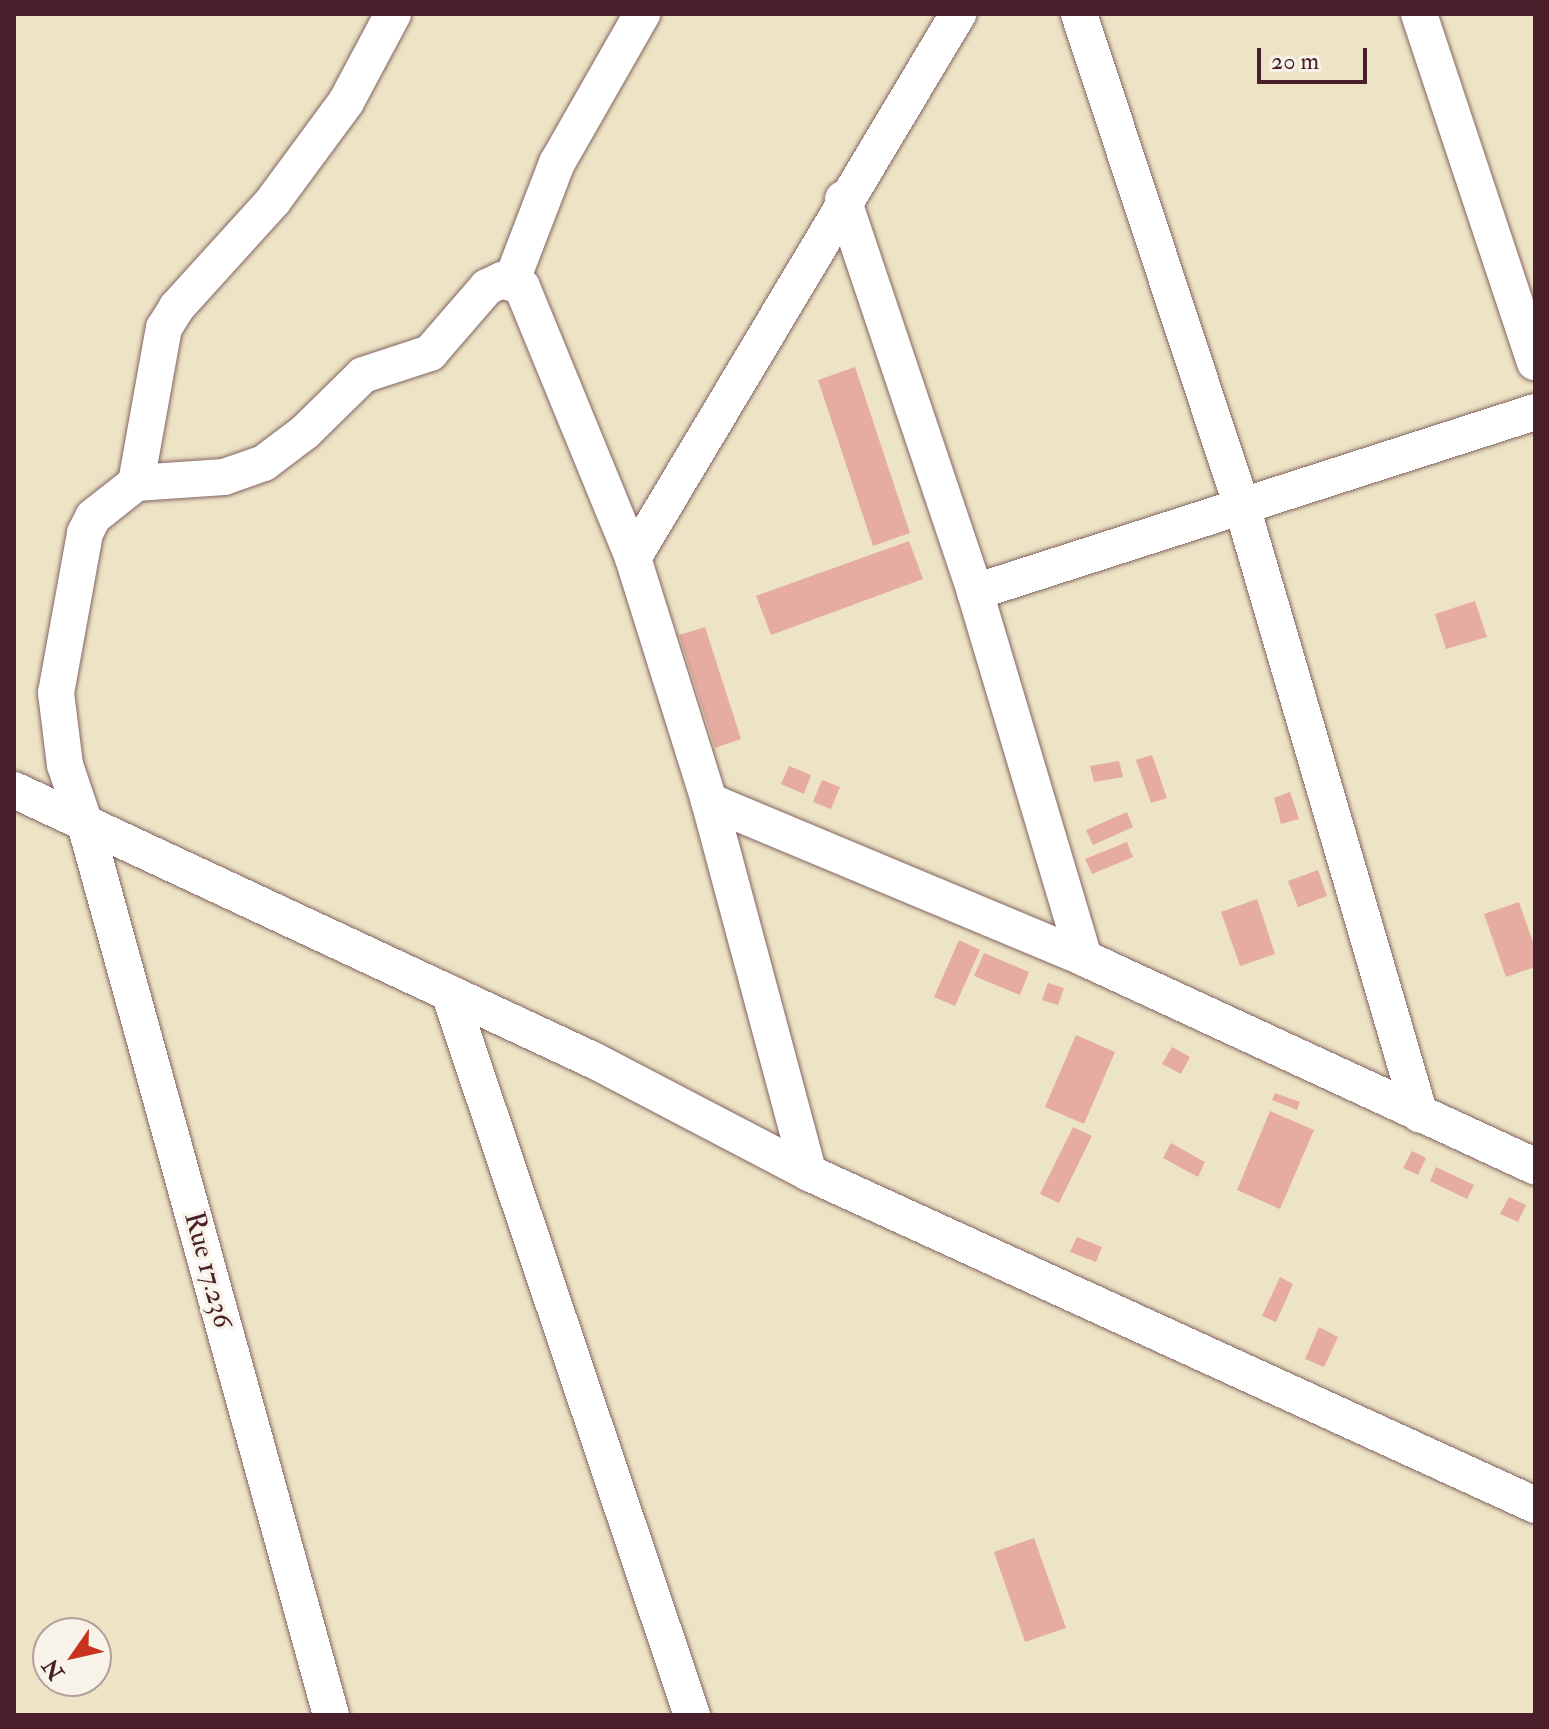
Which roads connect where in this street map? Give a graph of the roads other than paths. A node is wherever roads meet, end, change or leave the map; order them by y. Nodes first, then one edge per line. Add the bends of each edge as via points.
1 (393, 14) edge
2 (642, 14) edge
3 (958, 14) edge
4 (1079, 14) edge
5 (1419, 14) edge
6 (843, 199) junction
7 (512, 280) junction
8 (1535, 362) edge
9 (1535, 412) edge
10 (136, 483) junction
11 (1243, 510) junction
12 (633, 558) junction
13 (975, 592) junction
14 (14, 790) edge
15 (709, 801) junction
16 (85, 824) junction
17 (1084, 958) junction
18 (449, 993) junction
19 (1420, 1115) junction
20 (1535, 1166) edge
21 (809, 1173) junction
22 (1535, 1505) edge
23 (331, 1715) edge
24 (692, 1715) edge

1 - 10 street via 346,102 273,201 164,328
2 - 7 street via 557,163
3 - 6 street
4 - 11 street
5 - 8 street
6 - 12 street
6 - 13 street
7 - 10 street via 487,287 430,353 363,375 305,432 264,463 224,477
7 - 12 street via 530,301
9 - 11 street
10 - 16 street, Rue 17.236 via 93,517 85,533 56,693 65,765
11 - 13 street
11 - 19 street
12 - 15 street
13 - 17 street
14 - 16 street
15 - 17 street
15 - 21 street
16 - 18 street
16 - 23 street, Rue 17.236
17 - 19 street
18 - 21 street
18 - 24 street
19 - 20 street
21 - 22 street

